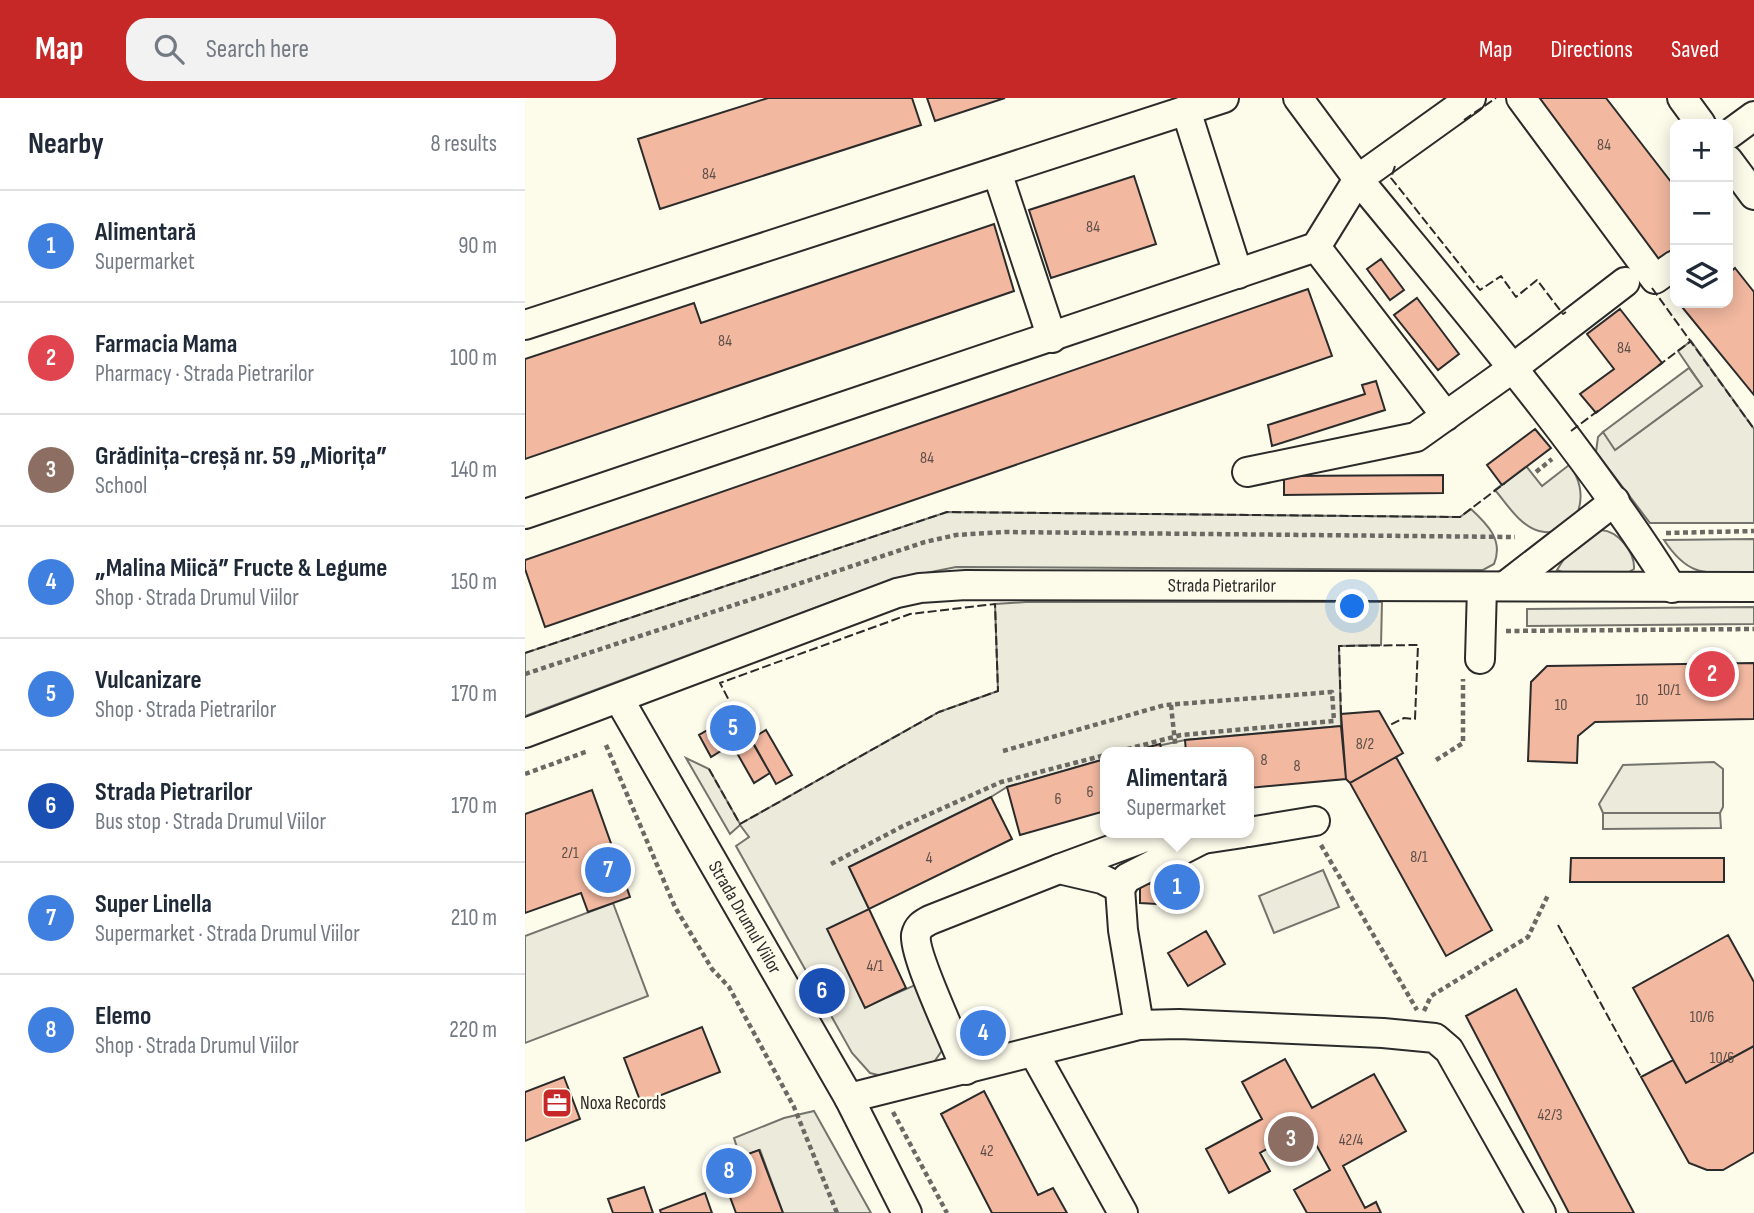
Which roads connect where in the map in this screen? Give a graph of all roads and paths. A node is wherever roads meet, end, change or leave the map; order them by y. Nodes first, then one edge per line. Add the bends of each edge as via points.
1 (1224, 98) edge
2 (1298, 98) edge
3 (1471, 98) edge
4 (1521, 98) edge
5 (1682, 98) edge
6 (1186, 110) junction
7 (1754, 116) edge
8 (1697, 119) edge
9 (1733, 131) edge
10 (1733, 167) edge
11 (997, 172) junction
12 (1358, 179) junction
13 (1754, 195) edge
14 (1316, 247) junction
15 (1670, 268) edge
16 (1238, 274) junction
17 (1625, 282) dead end
18 (525, 325) edge
19 (1052, 338) junction
20 (1513, 368) junction
21 (1446, 415) junction
22 (1247, 472) dead end
23 (1615, 501) junction
24 (525, 514) edge
25 (1754, 531) edge
26 (1637, 533) junction
27 (1493, 586) junction
28 (1754, 587) edge
29 (1672, 588) junction
30 (1754, 629) edge
31 (1481, 647) junction
32 (619, 699) junction
33 (1171, 705) junction
34 (525, 733) edge
35 (1174, 737) junction
36 (606, 745) dead end
37 (1135, 747) edge
38 (1175, 747) edge
39 (588, 751) dead end
40 (1003, 751) dead end
41 (1100, 756) edge
42 (1436, 760) dead end
43 (525, 774) edge
44 (1315, 821) joint
45 (1254, 831) edge
46 (1143, 838) edge
47 (1198, 838) edge
48 (1210, 838) edge
49 (1203, 839) junction
50 (831, 864) dead end
51 (1059, 869) junction
52 (1120, 888) junction
53 (1549, 895) dead end
54 (1419, 1013) junction
55 (1139, 1025) junction
56 (1383, 1033) junction
57 (1034, 1053) junction
58 (966, 1070) junction
59 (849, 1098) junction
60 (837, 1213) edge
61 (907, 1213) edge
62 (1123, 1213) edge
63 (1541, 1213) edge

1 - 6 street
2 - 12 street
3 - 12 street
4 - 15 street via 1655,279
5 - 8 street
6 - 11 street
6 - 16 street
7 - 9 street
10 - 13 street
11 - 18 street
11 - 19 street
12 - 14 street
12 - 20 street
14 - 16 street
14 - 21 street
16 - 19 street
17 - 20 street
19 - 24 street
20 - 21 street
20 - 23 street
21 - 22 street via 1416,437
23 - 26 street
23 - 27 street
25 - 26 path
26 - 29 street
27 - 29 street, Strada Pietrarilor
27 - 31 street
27 - 32 street, Strada Pietrarilor via 920,587
28 - 29 street, Strada Pietrarilor
30 - 31 path
31 - 42 path via 1463,661 1463,743
32 - 34 street, Strada Pietrarilor
32 - 59 street, Strada Drumul Viilor
33 - 35 path
33 - 35 path via 1332,692 1334,721
33 - 40 path
35 - 37 path
35 - 38 path
36 - 60 path via 675,907 712,969 729,987 795,1107
39 - 43 path
41 - 50 path via 1001,782
44 - 45 street
44 - 54 path via 1322,849
46 - 51 street
47 - 49 street
48 - 49 street
49 - 52 street via 1127,878
51 - 52 street
51 - 58 street via 930,920 917,933 922,960
52 - 55 street
53 - 54 path via 1528,937 1431,996
54 - 56 path via 1398,1020
55 - 56 street
55 - 57 street
56 - 63 street via 1435,1038 1449,1050
57 - 58 street
57 - 62 street
58 - 59 street
59 - 61 street, Strada Drumul Viilor

